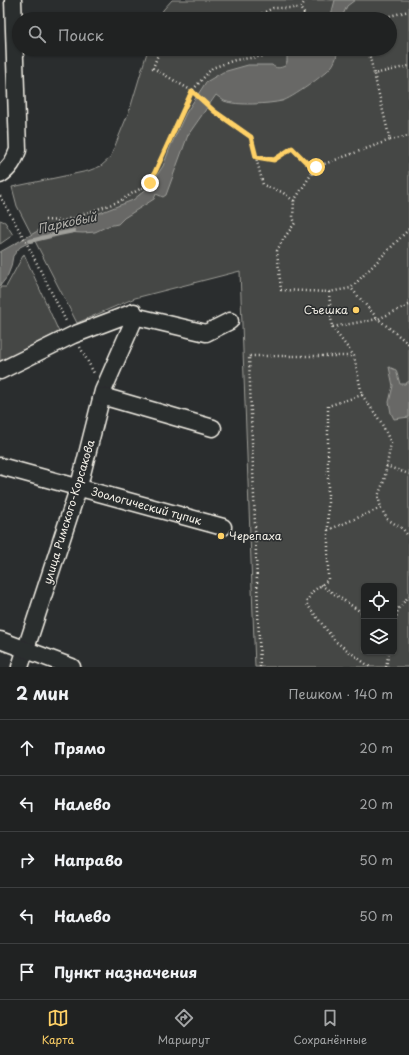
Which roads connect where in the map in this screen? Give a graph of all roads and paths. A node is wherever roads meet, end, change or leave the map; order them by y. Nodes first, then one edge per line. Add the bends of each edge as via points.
1 (13, 0) edge
2 (306, 0) edge
3 (300, 8) junction
4 (409, 11) edge
5 (13, 12) edge
6 (265, 12) edge
7 (303, 12) edge
8 (397, 14) edge
9 (15, 56) edge
10 (157, 56) edge
11 (265, 56) edge
12 (370, 56) edge
13 (409, 66) edge
14 (374, 74) junction
15 (192, 91) junction
16 (409, 136) edge
17 (390, 140) junction
18 (256, 157) junction
19 (316, 167) junction
20 (0, 175) edge
21 (0, 196) edge
22 (294, 201) junction
23 (45, 220) dead end
24 (409, 229) edge
25 (44, 275) dead end
26 (352, 288) junction
27 (329, 292) junction
28 (409, 305) edge
29 (134, 314) junction
30 (378, 319) junction
31 (230, 322) dead end
32 (332, 327) junction
33 (409, 344) edge
34 (354, 356) junction
35 (0, 371) edge
36 (362, 394) junction
37 (102, 396) junction
38 (213, 428) dead end
39 (0, 466) edge
40 (386, 466) junction
41 (409, 474) edge
42 (79, 486) junction
43 (381, 508) junction
44 (223, 527) dead end
45 (328, 530) junction
46 (409, 537) edge
47 (321, 585) junction
48 (409, 596) edge
49 (361, 612) edge
50 (396, 619) edge
51 (0, 640) edge
52 (26, 649) junction
53 (388, 655) edge
54 (20, 667) edge
55 (72, 667) edge
56 (260, 667) edge
57 (370, 667) edge
58 (386, 667) edge

1 - 5 street
2 - 3 path
3 - 6 path via 273,8
3 - 7 path
4 - 8 path
9 - 20 street via 18,150 14,161
10 - 15 path via 152,68
11 - 15 path via 235,60 212,68
12 - 14 path
13 - 14 path
14 - 17 path
15 - 18 path via 214,111 251,137
15 - 23 path via 150,183 118,202 63,221
16 - 17 path
17 - 19 path
18 - 19 path via 274,160 292,148 306,162
18 - 22 path via 263,185 282,192
19 - 22 path
21 - 25 path
22 - 27 path via 295,223 277,251 281,290
24 - 26 path
26 - 27 path
26 - 30 path
27 - 32 path
28 - 30 path
29 - 31 street via 206,333
29 - 35 street via 73,335
29 - 37 street, улица Римского-Корсакова
30 - 32 path
30 - 33 path
32 - 34 path
34 - 36 path
34 - 56 path via 249,356
36 - 40 path via 381,422 391,443
36 - 45 path via 328,406
37 - 38 street
37 - 42 street, улица Римского-Корсакова
39 - 42 street, Зоологический тупик
40 - 41 path
40 - 43 path via 378,496
42 - 44 street, Зоологический тупик
42 - 52 street, улица Римского-Корсакова
43 - 45 path
43 - 46 path via 387,519 403,529
45 - 47 path via 328,580
47 - 49 path
47 - 57 path via 312,592 306,603 335,641
48 - 50 path via 398,609
51 - 52 street
52 - 54 street, улица Римского-Корсакова
52 - 55 street
53 - 58 path

